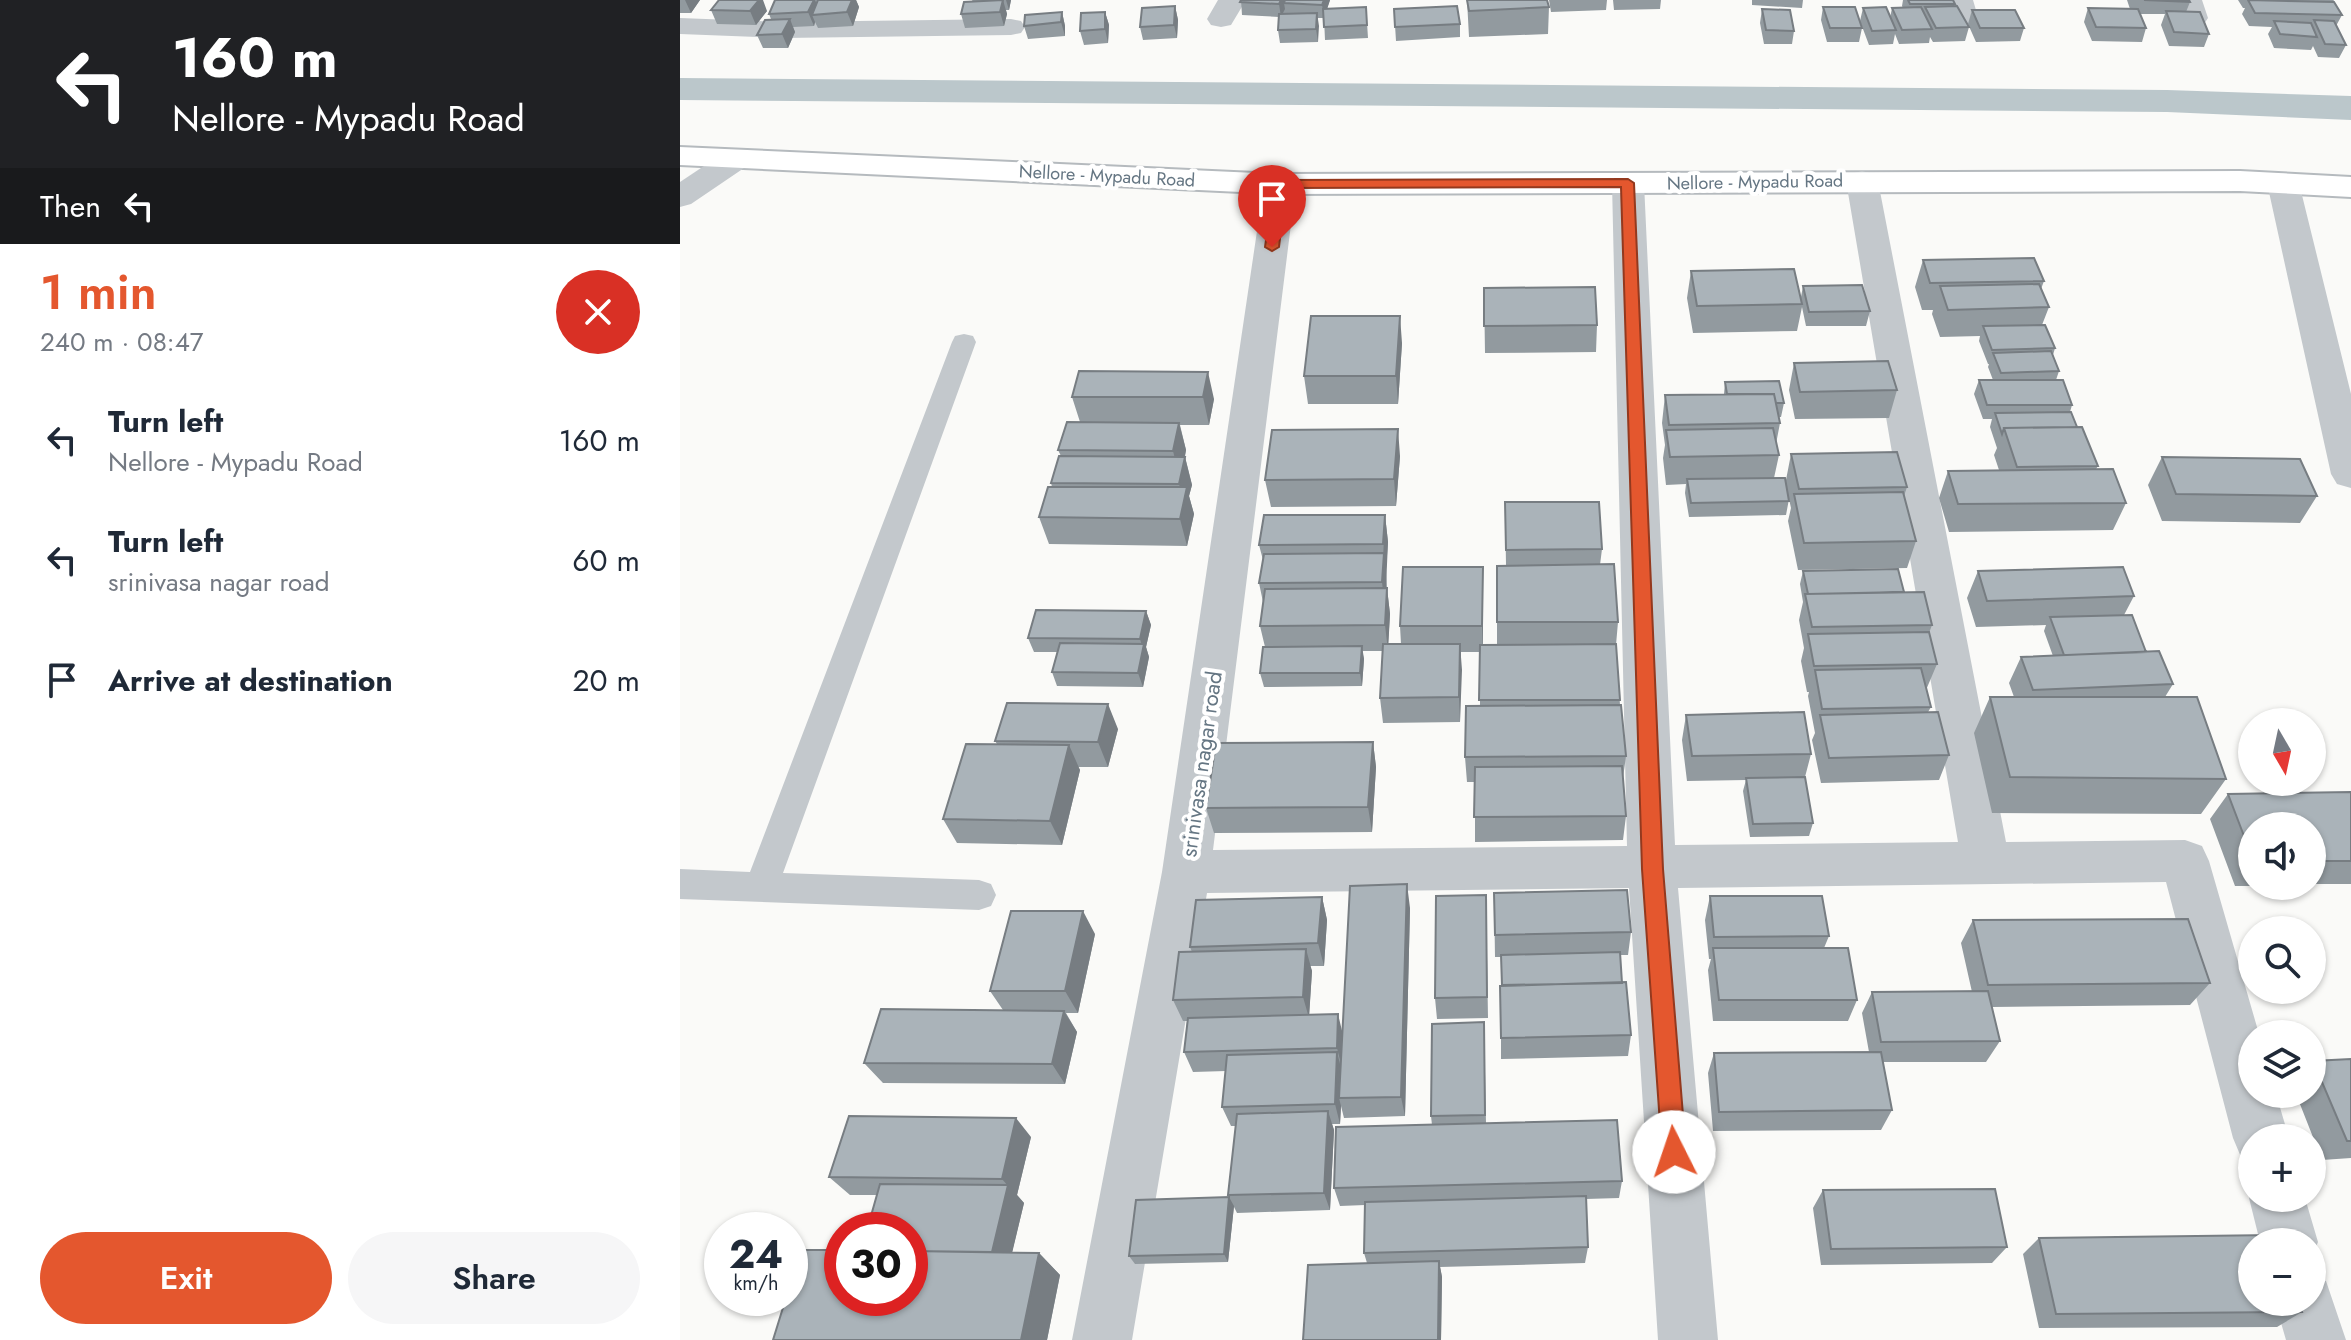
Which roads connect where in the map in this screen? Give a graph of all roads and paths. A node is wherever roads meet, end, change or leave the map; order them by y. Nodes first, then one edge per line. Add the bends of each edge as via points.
1 (680, 26) edge
2 (1011, 27) dead end
3 (680, 156) edge
4 (736, 159) junction
5 (1862, 181) junction
6 (1628, 183) junction
7 (2283, 183) junction
8 (1280, 184) junction
9 (2351, 187) edge
10 (680, 197) edge
11 (964, 342) dead end
12 (2351, 474) edge
13 (1986, 865) junction
14 (1652, 869) junction
15 (1186, 872) junction
16 (680, 884) edge
17 (761, 887) junction
18 (979, 895) dead end
19 (2257, 1124) edge
20 (2309, 1316) edge
21 (1102, 1340) edge
22 (1688, 1340) edge
23 (2316, 1340) edge

1 - 2 street
3 - 4 main road, Nellore - Mypadu Road
4 - 8 main road, Nellore - Mypadu Road
4 - 10 street
5 - 6 main road, Nellore - Mypadu Road
5 - 7 main road, Nellore - Mypadu Road
5 - 13 street
6 - 8 main road, Nellore - Mypadu Road
6 - 14 street
7 - 9 main road, Nellore - Mypadu Road
7 - 12 street
8 - 15 street, srinivasa nagar road
11 - 17 lane
13 - 14 street
13 - 19 street via 2185,861
14 - 15 street
14 - 22 street
15 - 21 street, srinivasa nagar road
16 - 17 lane
17 - 18 lane
20 - 23 street

